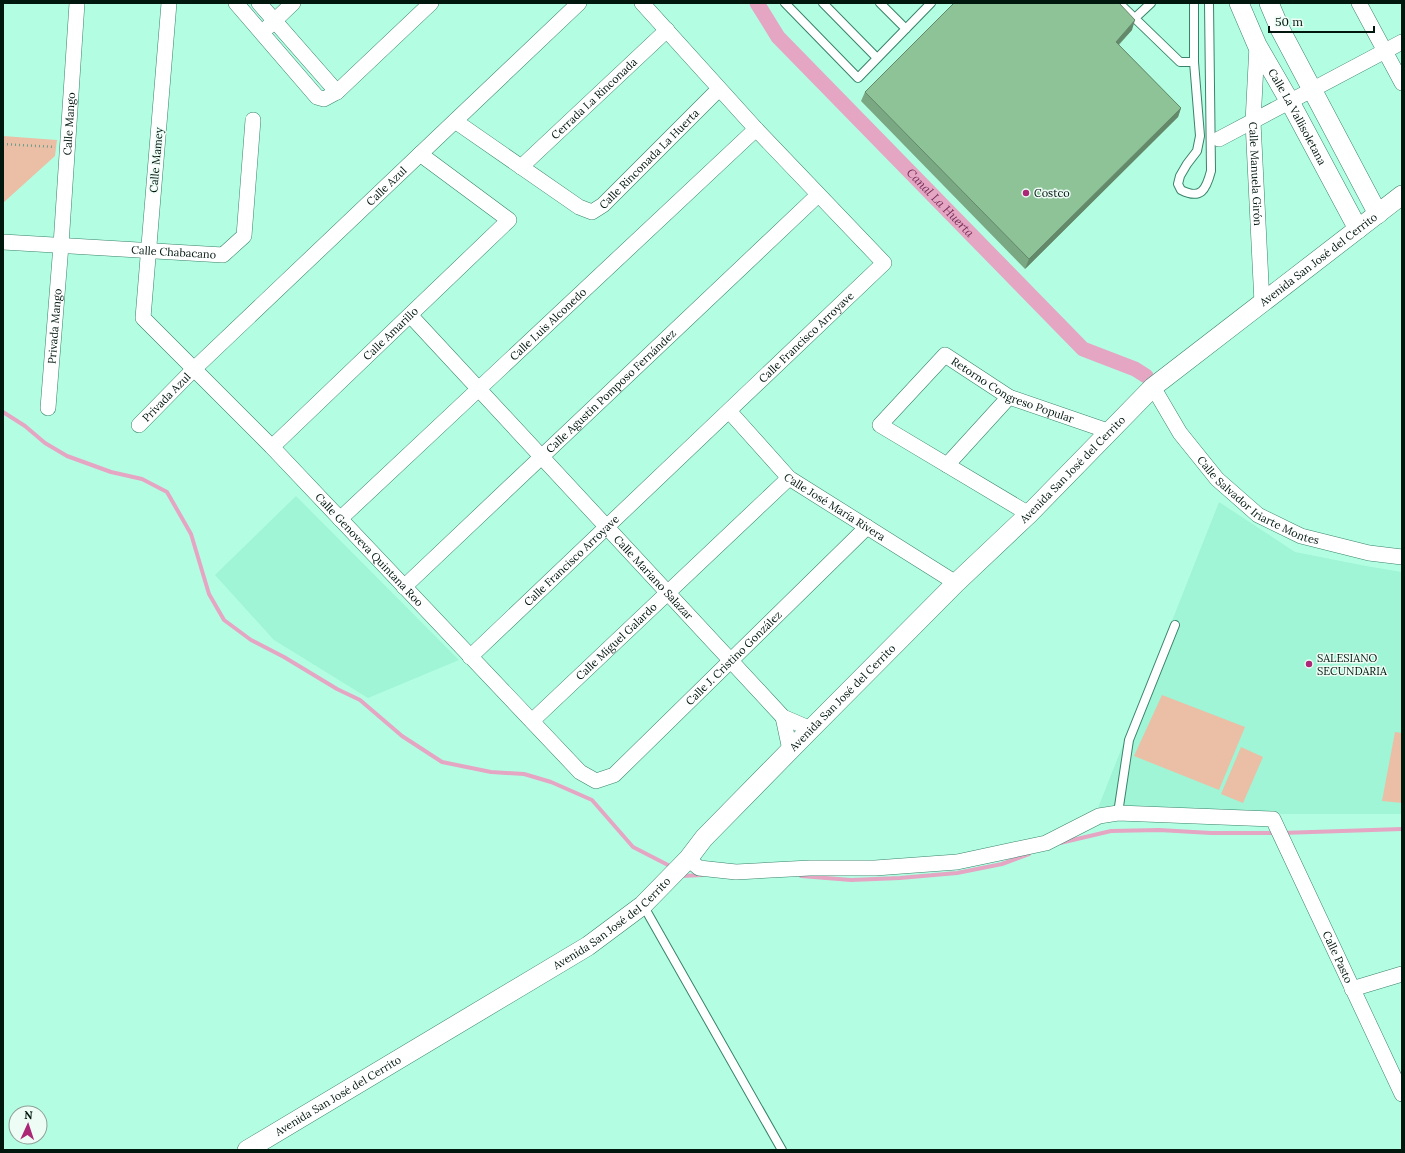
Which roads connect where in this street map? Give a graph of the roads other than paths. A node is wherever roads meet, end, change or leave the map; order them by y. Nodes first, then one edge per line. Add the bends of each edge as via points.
1 (77, 3) edge
2 (169, 3) edge
3 (236, 3) edge
4 (258, 3) edge
5 (294, 3) edge
6 (431, 3) edge
7 (579, 3) edge
8 (642, 3) edge
9 (785, 3) edge
10 (823, 3) edge
11 (880, 3) edge
12 (931, 3) edge
13 (1120, 3) edge
14 (1151, 3) edge
15 (1194, 3) edge
16 (1209, 3) edge
17 (1239, 3) edge
18 (1269, 3) edge
19 (1359, 3) edge
20 (1135, 18) junction
21 (275, 21) junction
22 (906, 29) junction
23 (667, 30) junction
24 (261, 32) junction
25 (1402, 42) edge
26 (1257, 46) junction
27 (1385, 50) junction
28 (877, 58) junction
29 (1194, 62) junction
30 (1402, 82) edge
31 (719, 89) junction
32 (1312, 91) junction
33 (337, 92) junction
34 (1290, 102) junction
35 (253, 120) dead end
36 (455, 121) junction
37 (1253, 122) junction
38 (756, 129) junction
39 (1220, 139) dead end
40 (420, 154) junction
41 (521, 167) junction
42 (818, 195) junction
43 (1402, 195) edge
44 (1378, 214) junction
45 (1358, 229) junction
46 (3, 242) edge
47 (61, 245) junction
48 (149, 251) junction
49 (1262, 303) junction
50 (410, 314) junction
51 (143, 318) joint
52 (194, 370) junction
53 (1153, 387) junction
54 (479, 389) junction
55 (1009, 398) junction
56 (48, 408) dead end
57 (729, 411) junction
58 (139, 425) dead end
59 (1108, 431) junction
60 (272, 447) junction
61 (542, 456) junction
62 (947, 465) junction
63 (789, 478) junction
64 (1029, 514) junction
65 (340, 520) junction
66 (607, 527) junction
67 (867, 528) junction
68 (1402, 557) edge
69 (956, 583) junction
70 (404, 587) junction
71 (668, 593) junction
72 (1175, 625) dead end
73 (470, 657) junction
74 (731, 661) junction
75 (783, 717) junction
76 (532, 721) junction
77 (810, 729) junction
78 (790, 750) junction
79 (596, 781) joint
80 (1118, 813) junction
81 (688, 859) junction
82 (643, 905) junction
83 (1402, 974) edge
84 (1352, 989) junction
85 (1402, 1094) edge
86 (247, 1150) edge
87 (782, 1150) edge

1 - 47 street, Calle Mango
2 - 48 street, Calle Mamey
3 - 24 street
4 - 21 street
5 - 21 street
6 - 33 street
7 - 36 street, Calle Azul
8 - 23 street, Calle Francisco Arroyave
9 - 28 lane via 858,78
10 - 28 lane
11 - 22 lane
12 - 22 lane
13 - 20 lane
14 - 20 lane
15 - 29 lane
16 - 29 lane via 1210,171 1207,186 1202,192 1194,194 1181,190 1178,184 1180,176 1197,151 1200,136
17 - 26 street, Calle La Vallisoletana
18 - 32 street
19 - 27 street
20 - 29 lane via 1180,62
21 - 24 street
21 - 33 street
22 - 28 lane
23 - 31 street, Calle Francisco Arroyave
23 - 41 street, Cerrada La Rinconada
24 - 33 street via 317,96 324,100
25 - 27 street
26 - 34 street, Calle La Vallisoletana
26 - 37 street, Calle Manuela Girón
27 - 30 street
27 - 32 street
31 - 38 street, Calle Francisco Arroyave
31 - 41 street, Calle Rinconada La Huerta via 603,205 592,212 578,207
32 - 34 street
32 - 44 street
34 - 37 street
34 - 45 street, Calle La Vallisoletana
35 - 48 street, Calle Chabacano via 244,236 222,255
36 - 40 street, Calle Azul
36 - 41 street, Calle Rinconada La Huerta
37 - 39 street
37 - 49 street, Calle Manuela Girón
38 - 42 street, Calle Francisco Arroyave
38 - 54 street, Calle Luis Alconedo
40 - 50 street, Calle Amarillo via 509,220
40 - 52 street, Calle Azul
42 - 57 street, Calle Francisco Arroyave via 884,263
42 - 61 street, Calle Agustín Pomposo Fernández
43 - 44 street, Avenida San José del Cerrito
44 - 45 street, Avenida San José del Cerrito
45 - 49 street, Avenida San José del Cerrito
46 - 47 street, Calle Chabacano
47 - 48 street, Calle Chabacano
47 - 56 street, Privada Mango
48 - 51 street, Calle Mamey
49 - 53 street, Avenida San José del Cerrito
50 - 54 street, Calle Mariano Salazar
50 - 60 street, Calle Amarillo
51 - 52 street, Calle Genoveva Quintana Roo
52 - 58 street, Privada Azul
52 - 60 street, Calle Genoveva Quintana Roo
53 - 59 street, Avenida San José del Cerrito
53 - 68 street, Calle Salvador Iriarte Montes via 1180,433 1217,479 1258,515 1301,536 1369,553
54 - 61 street, Calle Mariano Salazar
54 - 65 street, Calle Luis Alconedo
55 - 59 street, Retorno Congreso Popular
55 - 62 street
55 - 62 street, Retorno Congreso Popular via 945,355 880,425
57 - 63 street, Calle José María Rivera
57 - 66 street, Calle Francisco Arroyave
59 - 64 street, Avenida San José del Cerrito
60 - 65 street, Calle Genoveva Quintana Roo
61 - 66 street, Calle Mariano Salazar
61 - 70 street, Calle Agustín Pomposo Fernández
62 - 64 street, Retorno Congreso Popular
63 - 67 street, Calle José María Rivera
63 - 71 street, Calle Miguel Galardo
64 - 69 street, Avenida San José del Cerrito
65 - 70 street, Calle Genoveva Quintana Roo
66 - 71 street, Calle Mariano Salazar
66 - 73 street, Calle Francisco Arroyave
67 - 69 street, Calle José María Rivera
67 - 74 street, Calle J. Cristino González
69 - 77 street, Avenida San José del Cerrito
70 - 73 street, Calle Genoveva Quintana Roo
71 - 74 street, Calle Mariano Salazar
71 - 76 street, Calle Miguel Galardo
72 - 80 lane via 1128,740
73 - 76 street, Calle Genoveva Quintana Roo
74 - 75 street, Calle Mariano Salazar
74 - 79 street, Calle J. Cristino González via 614,775
75 - 77 street, Calle Mariano Salazar
75 - 78 street
76 - 79 street, Calle Genoveva Quintana Roo via 580,772
77 - 78 street, Avenida San José del Cerrito
78 - 81 street, Avenida San José del Cerrito via 704,838
80 - 81 street via 1099,816 1046,843 957,862 875,868 736,872 699,868
80 - 84 street, Calle Pasto via 1275,823
81 - 82 street, Avenida San José del Cerrito
82 - 86 street, Avenida San José del Cerrito via 588,946
82 - 87 lane
83 - 84 street
84 - 85 street, Calle Pasto

